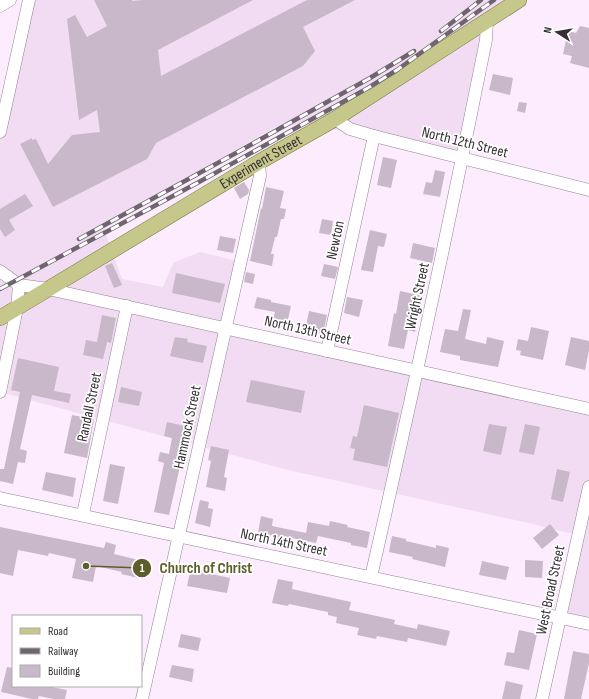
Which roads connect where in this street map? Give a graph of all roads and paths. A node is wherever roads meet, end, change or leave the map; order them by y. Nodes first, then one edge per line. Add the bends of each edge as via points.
1 (10, 0) edge
2 (29, 0) edge
3 (519, 0) edge
4 (0, 6) edge
5 (487, 21) junction
6 (335, 118) junction
7 (0, 127) edge
8 (374, 136) junction
9 (462, 159) junction
10 (259, 162) junction
11 (589, 190) edge
12 (0, 271) edge
13 (19, 284) junction
14 (48, 289) junction
15 (127, 306) junction
16 (17, 308) junction
17 (0, 318) edge
18 (225, 328) junction
19 (327, 351) junction
20 (418, 371) junction
21 (0, 392) edge
22 (589, 409) edge
23 (589, 487) edge
24 (0, 498) edge
25 (83, 514) junction
26 (180, 535) junction
27 (371, 577) junction
28 (561, 617) junction
29 (589, 624) edge
30 (142, 699) edge
31 (542, 699) edge

1 - 4 street
2 - 7 street
3 - 5 main road, Experiment Street
5 - 6 main road, Experiment Street
5 - 9 street, Wright Street via 486,40
6 - 8 street, North 12th Street via 350,129
6 - 10 main road, Experiment Street
8 - 9 street, North 12th Street
8 - 19 street, Newton
9 - 11 street, North 12th Street
9 - 20 street, Wright Street
10 - 14 main road, Experiment Street
10 - 18 street, Hammock Street via 260,176
12 - 13 street, North 13th Street
13 - 14 street, North 13th Street
13 - 16 street
14 - 15 street, North 13th Street
14 - 16 main road, Experiment Street
15 - 18 street, North 13th Street
15 - 25 street, Randall Street
16 - 17 main road, Experiment Street
16 - 21 street
18 - 19 street, North 13th Street
18 - 26 street, Hammock Street
19 - 20 street, North 13th Street
20 - 22 street, North 13th Street
20 - 27 street, Wright Street
23 - 28 street, West Broad Street
24 - 25 street, North 14th Street
25 - 26 street, North 14th Street
26 - 27 street, North 14th Street
26 - 30 street, Hammock Street
27 - 28 street, North 14th Street
28 - 29 street, North 14th Street
28 - 31 street, West Broad Street

